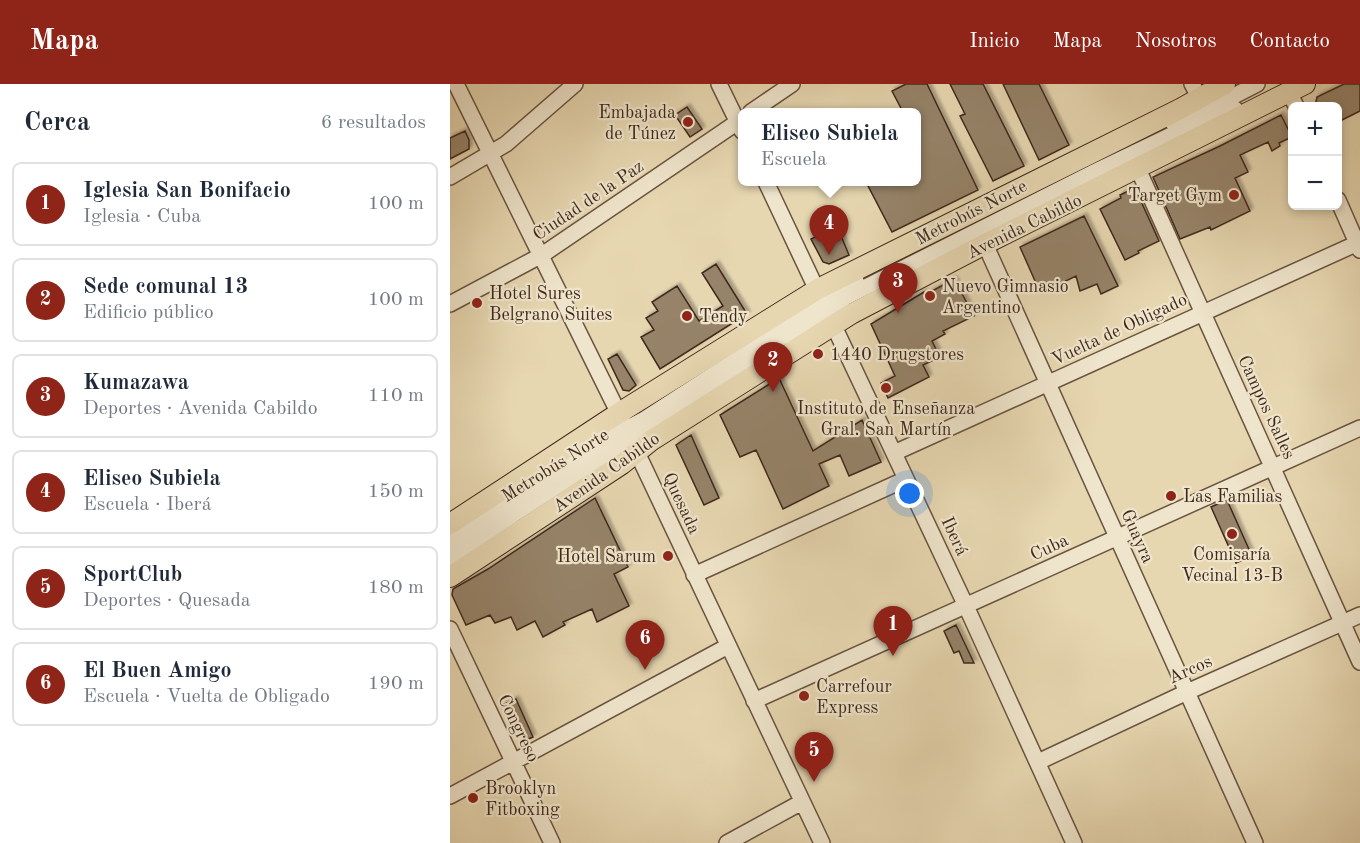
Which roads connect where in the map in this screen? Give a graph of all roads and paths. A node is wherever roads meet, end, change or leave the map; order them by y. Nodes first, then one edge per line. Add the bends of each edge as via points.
1 (456, 84) edge
2 (575, 84) edge
3 (719, 84) edge
4 (792, 84) edge
5 (1225, 84) edge
6 (1257, 84) edge
7 (1293, 92) edge
8 (1207, 107) edge
9 (757, 108) edge
10 (738, 119) edge
11 (738, 126) edge
12 (492, 153) junction
13 (1138, 169) junction
14 (450, 177) edge
15 (768, 186) edge
16 (1342, 209) edge
17 (985, 244) junction
18 (1359, 245) edge
19 (542, 255) junction
20 (450, 304) edge
21 (826, 306) junction
22 (1202, 312) junction
23 (1048, 383) junction
24 (1360, 428) edge
25 (628, 434) junction
26 (894, 453) junction
27 (1273, 467) junction
28 (906, 479) junction
29 (450, 524) edge
30 (1117, 537) junction
31 (450, 542) edge
32 (450, 559) edge
33 (694, 575) junction
34 (450, 577) edge
35 (966, 606) junction
36 (1360, 615) edge
37 (1342, 622) junction
38 (450, 629) edge
39 (728, 646) junction
40 (1360, 662) edge
41 (1186, 692) junction
42 (754, 701) junction
43 (513, 761) junction
44 (1038, 762) junction
45 (450, 796) edge
46 (802, 802) junction
47 (552, 843) edge
48 (727, 843) edge
49 (822, 843) edge
50 (1074, 843) edge
51 (1255, 843) edge

1 - 12 street, Quesada
2 - 12 street
3 - 10 street
4 - 9 street
5 - 8 main road, Avenida Cabildo
6 - 8 street
7 - 8 main road, Avenida Cabildo
8 - 13 main road, Avenida Cabildo
8 - 21 main road, Avenida Cabildo
11 - 19 street, Ciudad de la Paz
12 - 14 street
12 - 19 street, Quesada
13 - 17 main road, Avenida Cabildo
13 - 22 street, Campos Salles
15 - 21 street, Iberá
16 - 18 street
17 - 21 main road, Avenida Cabildo
17 - 23 street, Guayra
18 - 22 street, Vuelta de Obligado
19 - 20 street, Ciudad de la Paz
19 - 25 street, Quesada
21 - 25 main road, Avenida Cabildo
21 - 25 main road, Avenida Cabildo via 652,440
21 - 26 street, Iberá
22 - 23 street, Vuelta de Obligado
22 - 27 street, Campos Salles
23 - 26 street, Vuelta de Obligado
23 - 30 street, Guayra
24 - 27 street, Cuba
25 - 29 main road, Avenida Cabildo
25 - 31 street, Metrobús Norte via 543,480
25 - 32 street, Metrobús Norte via 593,463
25 - 33 street, Quesada
25 - 34 main road, Avenida Cabildo via 622,464
26 - 28 street, Iberá
27 - 30 street, Cuba
27 - 37 street, Campos Salles
28 - 33 street
28 - 35 street, Iberá
30 - 35 street, Cuba
30 - 41 street, Guayra
33 - 39 street, Quesada
35 - 42 street, Cuba
35 - 44 street, Iberá
36 - 37 street, Arcos
37 - 40 street, Campos Salles
37 - 41 street, Arcos
38 - 43 street, Congreso
39 - 42 street, Quesada
39 - 43 street
41 - 44 street, Arcos
41 - 51 street, Guayra
42 - 46 street, Quesada
43 - 45 street
43 - 47 street, Congreso
44 - 50 street, Iberá
46 - 48 street
46 - 49 street, Quesada

